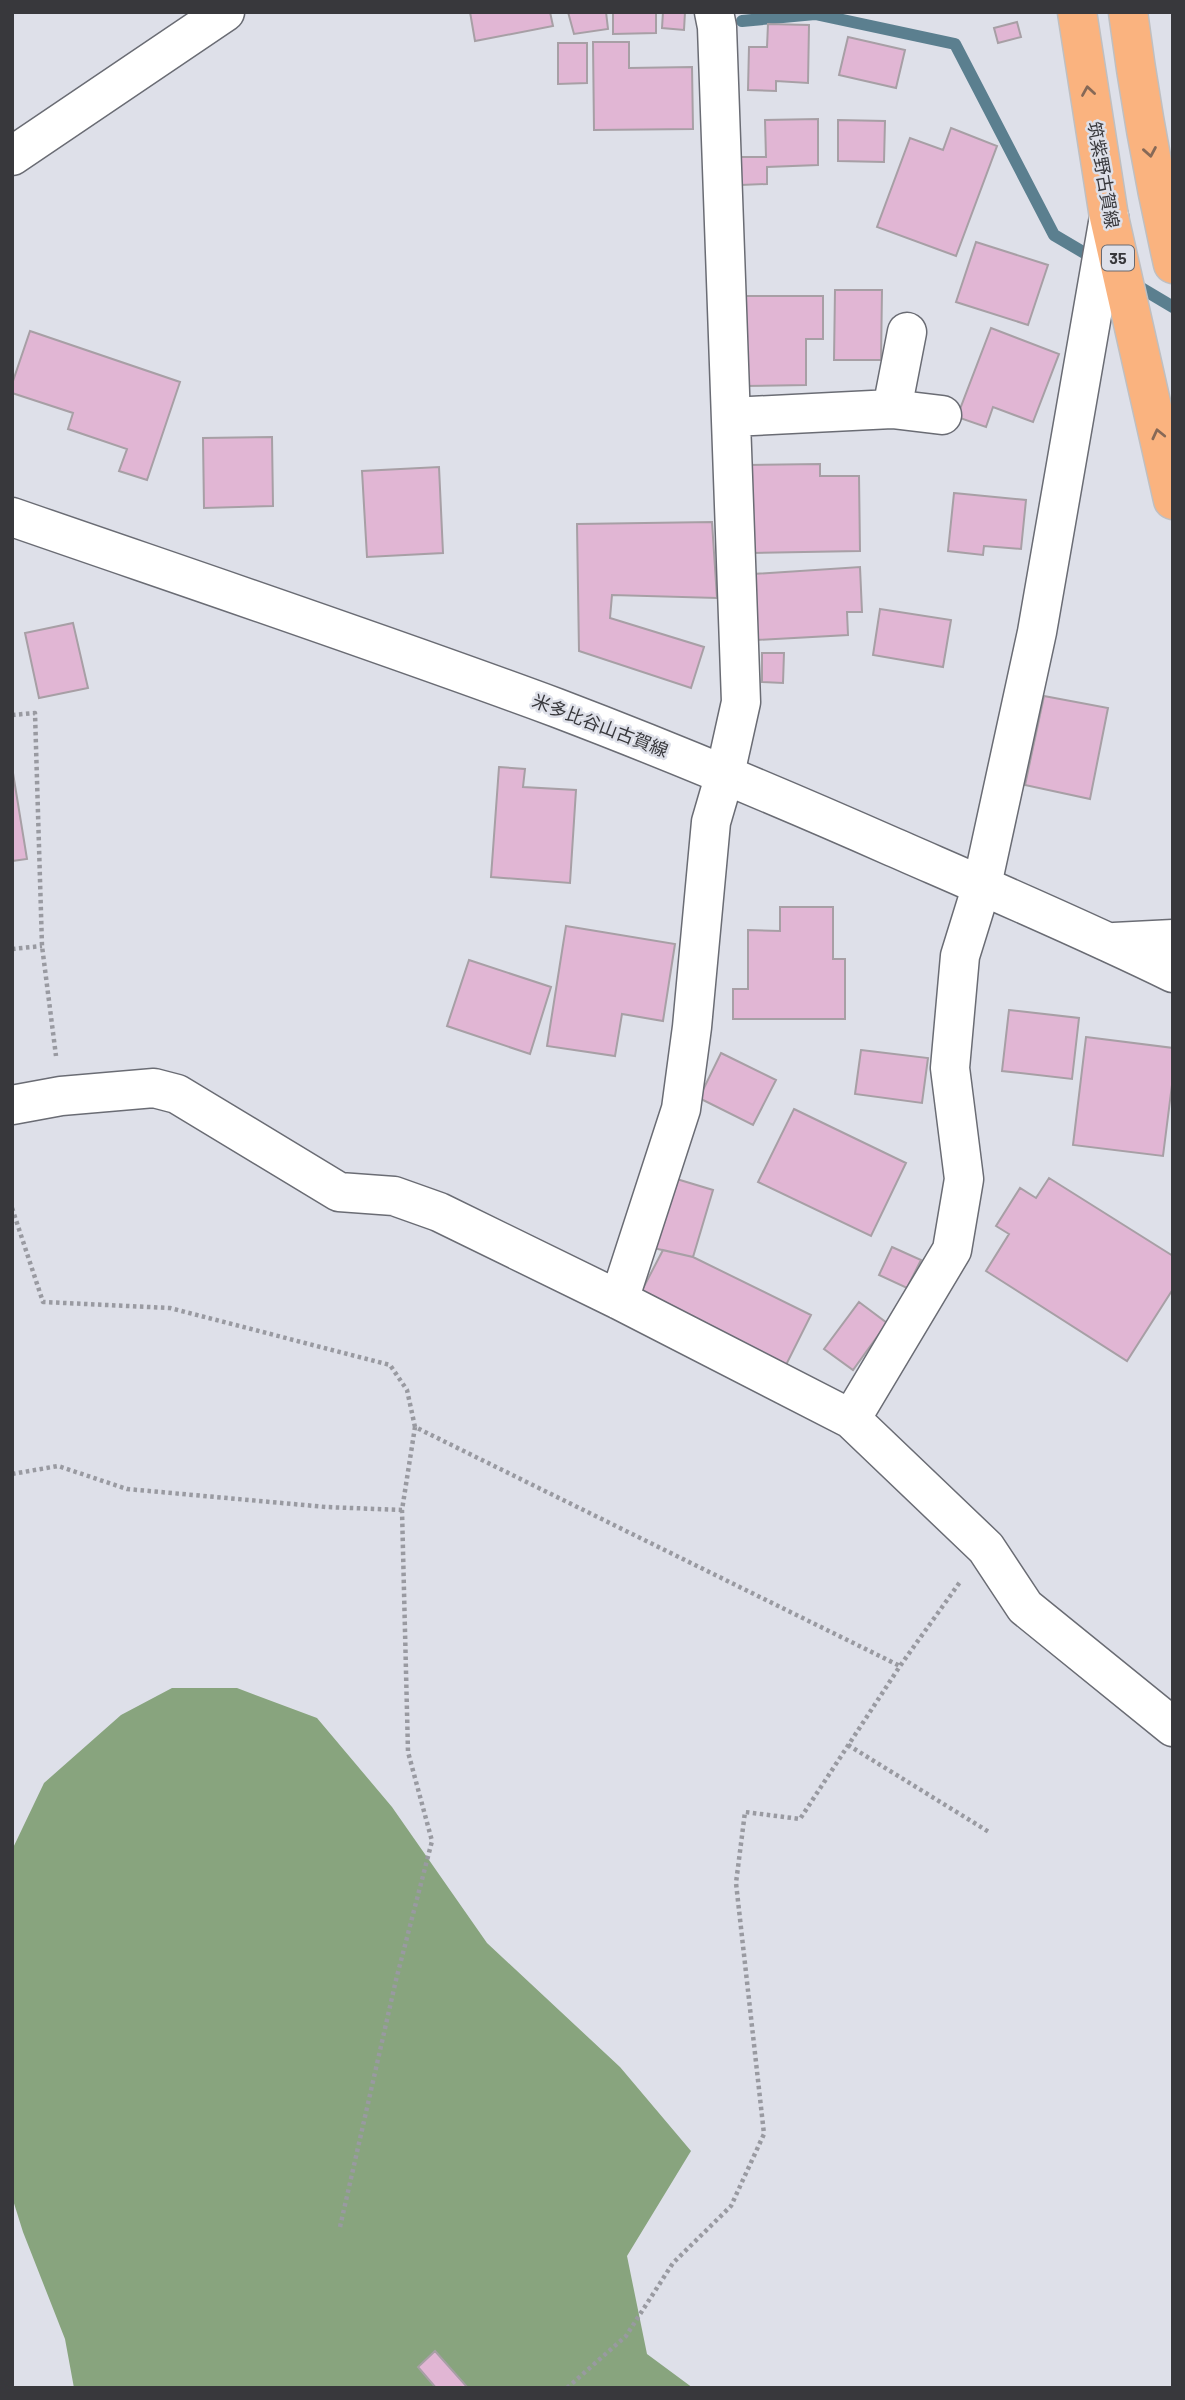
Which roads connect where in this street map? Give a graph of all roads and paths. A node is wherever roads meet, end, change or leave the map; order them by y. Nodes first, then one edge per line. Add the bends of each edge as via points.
1 (225, 12) edge
2 (714, 12) edge
3 (1077, 12) edge
4 (1128, 12) edge
5 (12, 156) edge
6 (1109, 217) junction
7 (1173, 264) edge
8 (907, 332) dead end
9 (892, 409) junction
10 (942, 415) dead end
11 (731, 417) junction
12 (1173, 500) edge
13 (12, 517) edge
14 (12, 715) edge
15 (725, 774) junction
16 (982, 885) junction
17 (1173, 939) edge
18 (1108, 942) junction
19 (42, 946) junction
20 (12, 949) edge
21 (1173, 974) edge
22 (61, 1096) junction
23 (12, 1105) edge
24 (12, 1208) edge
25 (619, 1300) junction
26 (852, 1419) junction
27 (415, 1427) junction
28 (12, 1474) edge
29 (402, 1510) junction
30 (986, 1548) junction
31 (900, 1666) junction
32 (1173, 1727) edge
33 (848, 1745) junction
34 (989, 1832) dead end
35 (340, 2227) dead end
36 (568, 2388) edge

1 - 5 street
2 - 11 street
6 -> 3 main road, 筑紫野古賀線 / 35
4 -> 7 main road
12 -> 6 main road, 筑紫野古賀線 / 35
6 - 16 street via 1037,632
8 - 9 street
9 - 10 street
9 - 11 street
11 - 15 street via 741,702
13 - 15 street, 米多比谷山古賀線 via 543,704
14 - 19 path via 36,713
15 - 16 street, 米多比谷山古賀線
15 - 25 street via 711,822 681,1109
16 - 18 street, 米多比谷山古賀線
16 - 26 street via 960,956 950,1068 964,1179 952,1250
17 - 18 street
18 - 21 street, 米多比谷山古賀線
19 - 20 path
19 - 22 path
22 - 23 street
22 - 25 street via 154,1088 177,1094 339,1192 394,1196 439,1212
24 - 27 path via 43,1302 170,1308 390,1365 407,1390
25 - 26 street
26 - 30 street
27 - 29 path
27 - 31 path
28 - 29 path via 58,1466 127,1489
29 - 35 path via 408,1752 432,1841
30 - 31 path
30 - 32 street via 1025,1607
31 - 33 path
33 - 34 path
33 - 36 path via 800,1819 745,1812 736,1883 764,2134 731,2206 673,2263 626,2336

